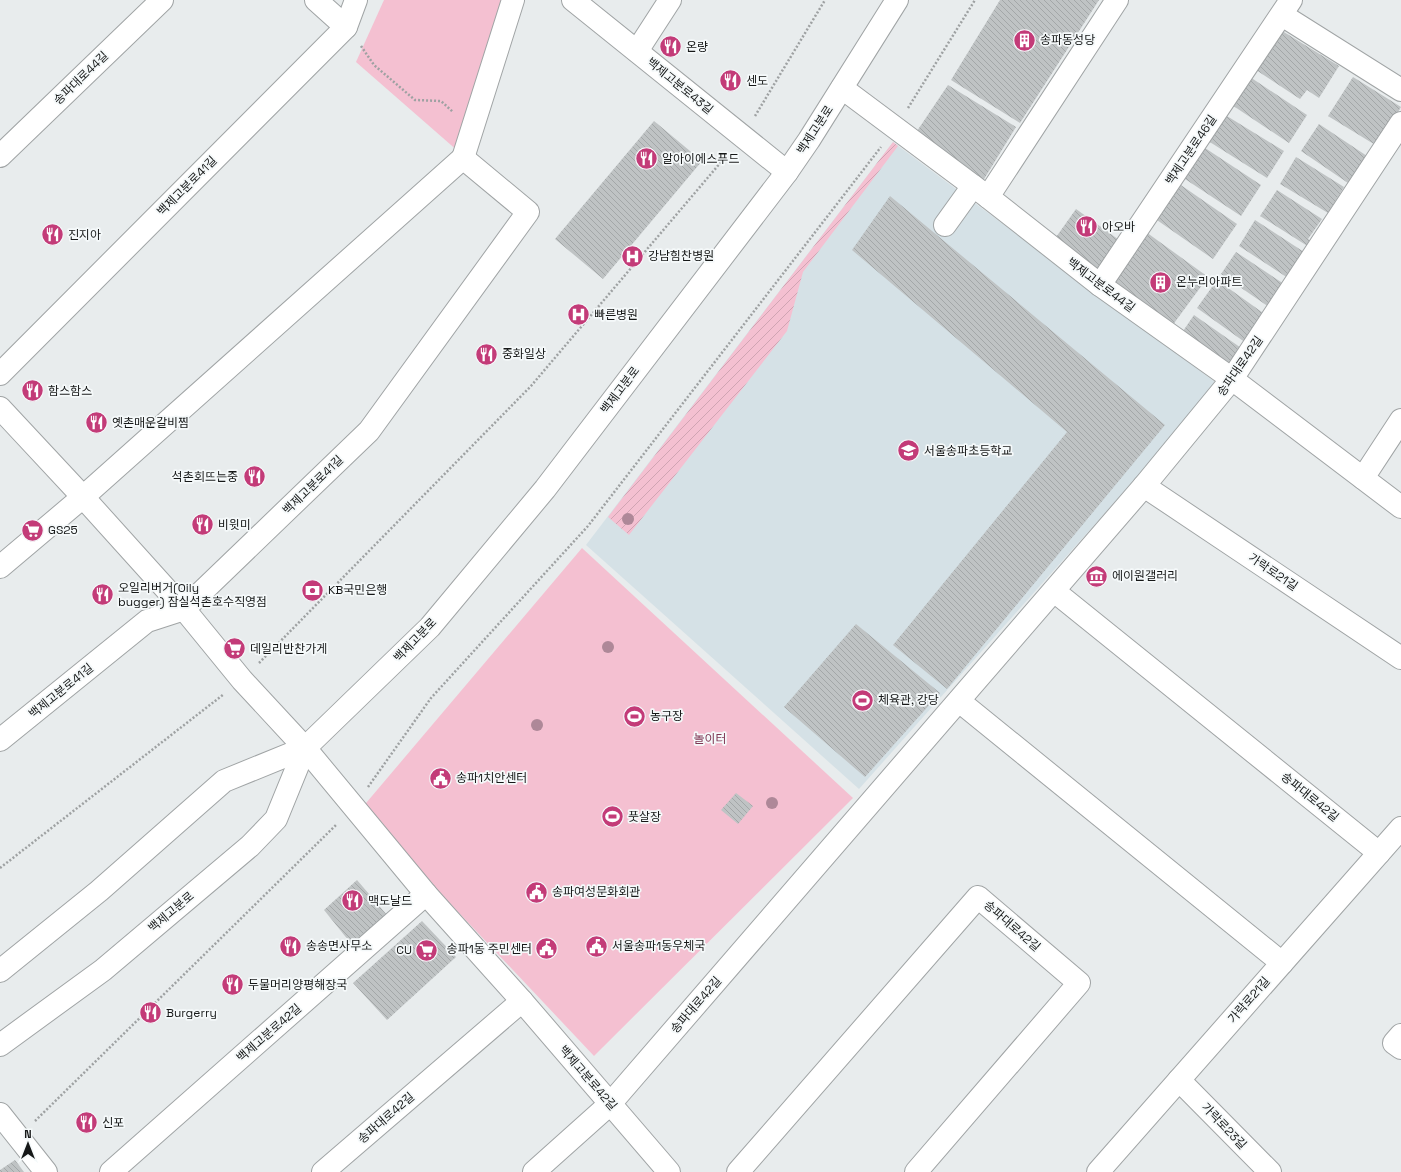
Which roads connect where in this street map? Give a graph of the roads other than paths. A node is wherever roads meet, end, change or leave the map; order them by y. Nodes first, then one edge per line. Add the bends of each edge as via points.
1 (162, 0) edge
2 (316, 0) edge
3 (356, 0) edge
4 (513, 0) edge
5 (573, 0) edge
6 (670, 0) edge
7 (897, 0) edge
8 (1117, 0) edge
9 (1286, 7) edge
10 (346, 26) junction
11 (637, 51) junction
12 (842, 88) junction
13 (1401, 90) edge
14 (1401, 123) edge
15 (0, 156) edge
16 (463, 158) junction
17 (787, 172) junction
18 (980, 192) junction
19 (945, 225) dead end
20 (1100, 285) junction
21 (0, 374) edge
22 (1232, 379) junction
23 (0, 408) edge
24 (1401, 420) edge
25 (1363, 478) junction
26 (1144, 486) junction
27 (83, 497) junction
28 (1401, 506) edge
29 (0, 567) edge
30 (1054, 591) junction
31 (184, 609) junction
32 (1401, 658) edge
33 (959, 701) junction
34 (0, 740) edge
35 (305, 748) junction
36 (1401, 828) edge
37 (1379, 853) junction
38 (426, 894) junction
39 (1282, 963) junction
40 (0, 971) edge
41 (522, 1001) junction
42 (1401, 1035) edge
43 (0, 1046) edge
44 (1401, 1048) edge
45 (1179, 1080) junction
46 (610, 1104) junction
47 (0, 1114) edge
48 (46, 1172) edge
49 (111, 1172) edge
50 (323, 1172) edge
51 (534, 1172) edge
52 (669, 1172) edge
53 (738, 1172) edge
54 (916, 1172) edge
55 (1098, 1172) edge
56 (1270, 1172) edge

1 - 15 street, 송파대로44길
2 - 10 street
3 - 10 street
4 - 16 street
5 - 11 street, 백제고분로43길
6 - 11 street
7 - 12 street, 백제고분로
8 - 18 street
9 - 13 street, 백제고분로46길
9 - 20 street, 백제고분로46길
10 - 21 street, 백제고분로41길
11 - 17 street, 백제고분로43길
12 - 17 street, 백제고분로
12 - 18 street, 백제고분로44길
14 - 22 street, 송파대로42길
16 - 27 street
16 - 31 street, 백제고분로41길 via 528,212 369,431
17 - 35 street, 백제고분로 via 545,489 430,627
18 - 19 street
18 - 20 street, 백제고분로44길
20 - 22 street, 백제고분로44길
22 - 25 street, 백제고분로44길
22 - 26 street, 송파대로42길
23 - 27 street
24 - 25 street
25 - 28 street, 백제고분로44길
26 - 30 street, 송파대로42길
26 - 32 street, 가락로21길
27 - 29 street
27 - 31 street
30 - 33 street, 송파대로42길
30 - 37 street, 송파대로42길
31 - 34 street, 백제고분로41길 via 148,621
31 - 35 street via 242,680
33 - 39 street
33 - 46 street, 송파대로42길
35 - 38 street, 백제고분로42길
35 - 40 street, 백제고분로 via 224,781 99,891
35 - 43 street, 백제고분로 via 276,820 250,846 103,970
36 - 37 street, 가락로21길
37 - 39 street, 가락로21길
38 - 41 street, 백제고분로42길
38 - 49 street, 백제고분로42길
39 - 45 street, 가락로21길
41 - 46 street, 백제고분로42길
41 - 50 street, 송파대로42길
42 - 44 street via 1394,1043
45 - 55 street, 가락로21길
45 - 56 street, 가락로23길
46 - 51 street, 송파대로42길
46 - 52 street, 백제고분로42길
47 - 48 street
53 - 54 street, 송파대로42길 via 978,897 1079,983

